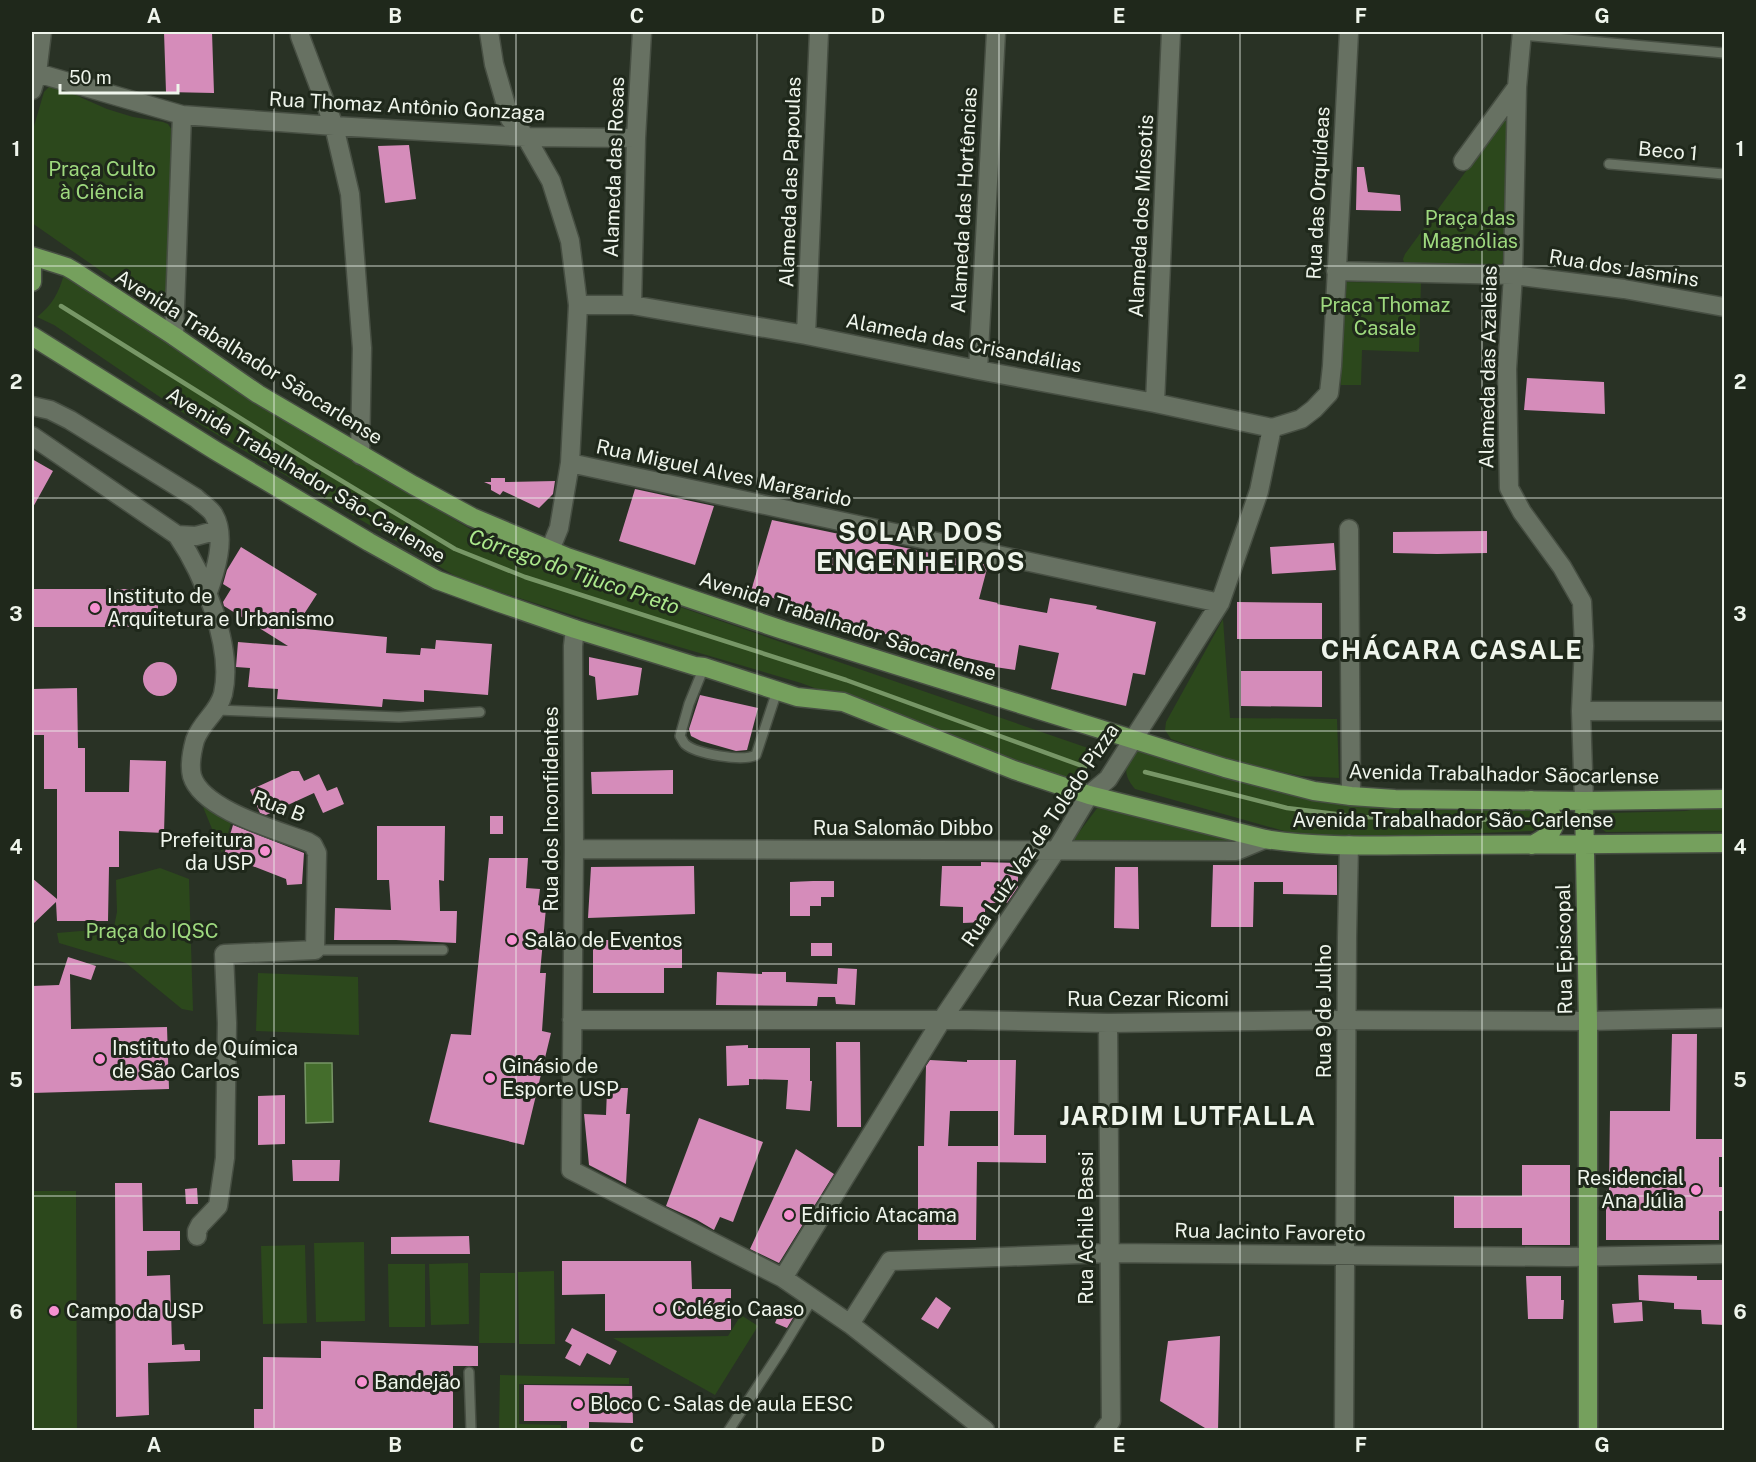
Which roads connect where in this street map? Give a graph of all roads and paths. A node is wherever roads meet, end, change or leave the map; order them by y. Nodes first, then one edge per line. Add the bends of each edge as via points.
1 (42, 32) edge
2 (300, 32) edge
3 (489, 32) edge
4 (642, 32) edge
5 (819, 32) edge
6 (996, 32) edge
7 (1171, 32) edge
8 (1349, 32) edge
9 (1522, 33) edge
10 (1725, 52) edge
11 (34, 82) edge
12 (1516, 87) junction
13 (182, 115) junction
14 (334, 126) junction
15 (526, 137) junction
16 (636, 138) junction
17 (1463, 160) dead end
18 (1609, 164) dead end
19 (1725, 174) edge
20 (32, 256) edge
21 (32, 266) edge
22 (1336, 271) junction
23 (1513, 275) junction
24 (32, 282) edge
25 (578, 305) junction
26 (632, 305) junction
27 (1725, 307) edge
28 (806, 335) junction
29 (32, 336) edge
30 (174, 336) junction
31 (32, 350) edge
32 (63, 355) junction
33 (978, 370) junction
34 (1155, 403) junction
35 (32, 406) edge
36 (1272, 428) junction
37 (32, 436) edge
38 (360, 455) junction
39 (570, 462) junction
40 (1509, 488) joint
41 (1349, 529) dead end
42 (218, 530) junction
43 (177, 535) junction
44 (550, 550) junction
45 (207, 595) junction
46 (1220, 603) junction
47 (575, 629) junction
48 (704, 667) junction
49 (777, 691) junction
50 (217, 710) junction
51 (1581, 711) junction
52 (1725, 711) edge
53 (480, 712) dead end
54 (1132, 740) junction
55 (1089, 795) junction
56 (1351, 796) junction
57 (1725, 799) edge
58 (1530, 800) junction
59 (1584, 801) junction
60 (1265, 839) junction
61 (1725, 843) edge
62 (1349, 844) junction
63 (1584, 844) junction
64 (1532, 845) junction
65 (574, 849) junction
66 (1056, 852) junction
67 (315, 950) junction
68 (443, 950) dead end
69 (1725, 1018) edge
70 (572, 1020) junction
71 (941, 1021) junction
72 (1346, 1021) junction
73 (1588, 1021) junction
74 (1108, 1023) junction
75 (197, 1236) dead end
76 (1108, 1253) junction
77 (1725, 1254) edge
78 (1344, 1256) junction
79 (1587, 1256) junction
80 (783, 1278) junction
81 (813, 1298) junction
82 (850, 1324) junction
83 (470, 1372) dead end
84 (471, 1431) edge
85 (729, 1431) edge
86 (985, 1431) edge
87 (1104, 1431) edge
88 (1344, 1431) edge
89 (1588, 1431) edge

1 - 11 street
2 - 14 street
3 - 15 street via 510,119
4 - 16 street, Alameda das Rosas
5 - 28 street, Alameda das Papoulas
6 - 33 street, Alameda das Hortências
7 - 34 street, Alameda dos Miosotis
8 - 22 street, Rua das Orquídeas
9 - 10 lane
9 - 12 street, Alameda das Azaleias
11 - 13 street, Rua Thomaz Antônio Gonzaga
12 - 17 street
12 - 23 street, Alameda das Azaleias
13 - 14 street, Rua Thomaz Antônio Gonzaga
13 - 30 street
14 - 15 street, Rua Thomaz Antônio Gonzaga
14 - 38 street via 350,194 357,272 362,348
15 - 16 street, Rua Thomaz Antônio Gonzaga
15 - 25 street via 551,181 570,241
16 - 26 street, Alameda das Rosas
18 - 19 lane, Beco 1
20 - 30 main road, Avenida Trabalhador Sãocarlense via 67,267
21 - 24 main road
22 - 23 street, Rua dos Jasmins
22 - 36 street, Rua das Orquídeas via 1329,393 1300,419
23 - 27 street, Rua dos Jasmins
23 - 40 street, Alameda das Azaleias via 1507,369
25 - 26 street, Alameda das Crisandálias
25 - 39 street
26 - 28 street, Alameda das Crisandálias
28 - 33 street, Alameda das Crisandálias
29 - 32 main road, Avenida Trabalhador São-Carlense
30 - 38 main road, Avenida Trabalhador Sãocarlense via 258,394
31 - 32 main road
32 - 47 main road, Avenida Trabalhador São-Carlense via 226,457 437,579
33 - 34 street, Alameda das Crisandálias
34 - 36 street, Alameda das Crisandálias
35 - 42 street via 70,420 196,498 214,514
36 - 46 street, Rua Luiz Vaz de Toledo Pizza via 1259,491
37 - 43 street, Rua B
38 - 44 main road, Avenida Trabalhador Sãocarlense via 472,517
39 - 44 street via 559,528
39 - 46 street, Rua Miguel Alves Margarido
40 - 51 street, Rua Episcopal via 1582,602
41 - 56 street
42 - 43 street via 196,536
42 - 45 street via 216,571
43 - 45 street, Rua B via 192,558
44 - 54 main road, Avenida Trabalhador Sãocarlense via 783,630
45 - 50 street, Rua B via 218,625 225,666
46 - 54 street, Rua Luiz Vaz de Toledo Pizza
47 - 48 main road, Avenida Trabalhador São-Carlense
47 - 65 street, Rua dos Inconfidentes
48 - 49 main road, Avenida Trabalhador São-Carlense
48 - 49 lane via 680,736 688,746 712,754 742,759 756,755
49 - 55 main road, Avenida Trabalhador São-Carlense via 843,702
50 - 53 lane via 399,717
50 - 67 street, Rua B via 201,726 196,739 190,766 193,778 212,801 228,811 308,842 316,850
51 - 52 street
51 - 59 street, Rua Episcopal
54 - 55 street, Rua Luiz Vaz de Toledo Pizza via 1108,779
54 - 56 main road, Avenida Trabalhador Sãocarlense via 1283,784
55 - 60 main road, Avenida Trabalhador São-Carlense
55 - 66 street, Rua Luiz Vaz de Toledo Pizza
56 - 58 main road, Avenida Trabalhador Sãocarlense
57 - 59 main road, Avenida Trabalhador Sãocarlense
58 - 59 main road, Avenida Trabalhador Sãocarlense
58 - 64 main road via 1548,809 1554,818 1549,833
59 - 63 main road, Rua Episcopal
60 - 62 main road, Avenida Trabalhador São-Carlense
60 - 66 street, Rua Salomão Dibbo via 1236,851
61 - 63 main road, Avenida Trabalhador São-Carlense
62 - 64 main road, Avenida Trabalhador São-Carlense
62 - 72 street, Rua 9 de Julho
63 - 64 main road, Avenida Trabalhador São-Carlense
63 - 73 main road, Rua Episcopal
65 - 66 street, Rua Salomão Dibbo
65 - 70 street, Rua dos Inconfidentes
66 - 71 street, Rua Luiz Vaz de Toledo Pizza
67 - 68 lane
67 - 75 street via 224,954 225,1158 218,1206 200,1225
69 - 73 street, Rua Cezar Ricomi
70 - 71 street, Rua Cezar Ricomi
70 - 80 street, Rua dos Inconfidentes via 571,1170
71 - 74 street, Rua Cezar Ricomi
71 - 80 street, Rua Luiz Vaz de Toledo Pizza
72 - 73 street, Rua Cezar Ricomi
72 - 74 street, Rua Cezar Ricomi
72 - 78 street, Rua 9 de Julho
73 - 79 main road, Rua Episcopal
74 - 76 street, Rua Achile Bassi
76 - 78 street, Rua Jacinto Favoreto
76 - 82 street, Rua Jacinto Favoreto via 890,1261
76 - 87 street, Rua Achile Bassi via 1111,1421
77 - 79 street, Rua Jacinto Favoreto
78 - 79 street, Rua Jacinto Favoreto
78 - 88 street, Rua 9 de Julho
79 - 89 main road, Rua Episcopal
80 - 81 street
81 - 82 street
81 - 85 lane
82 - 86 street
83 - 84 lane

